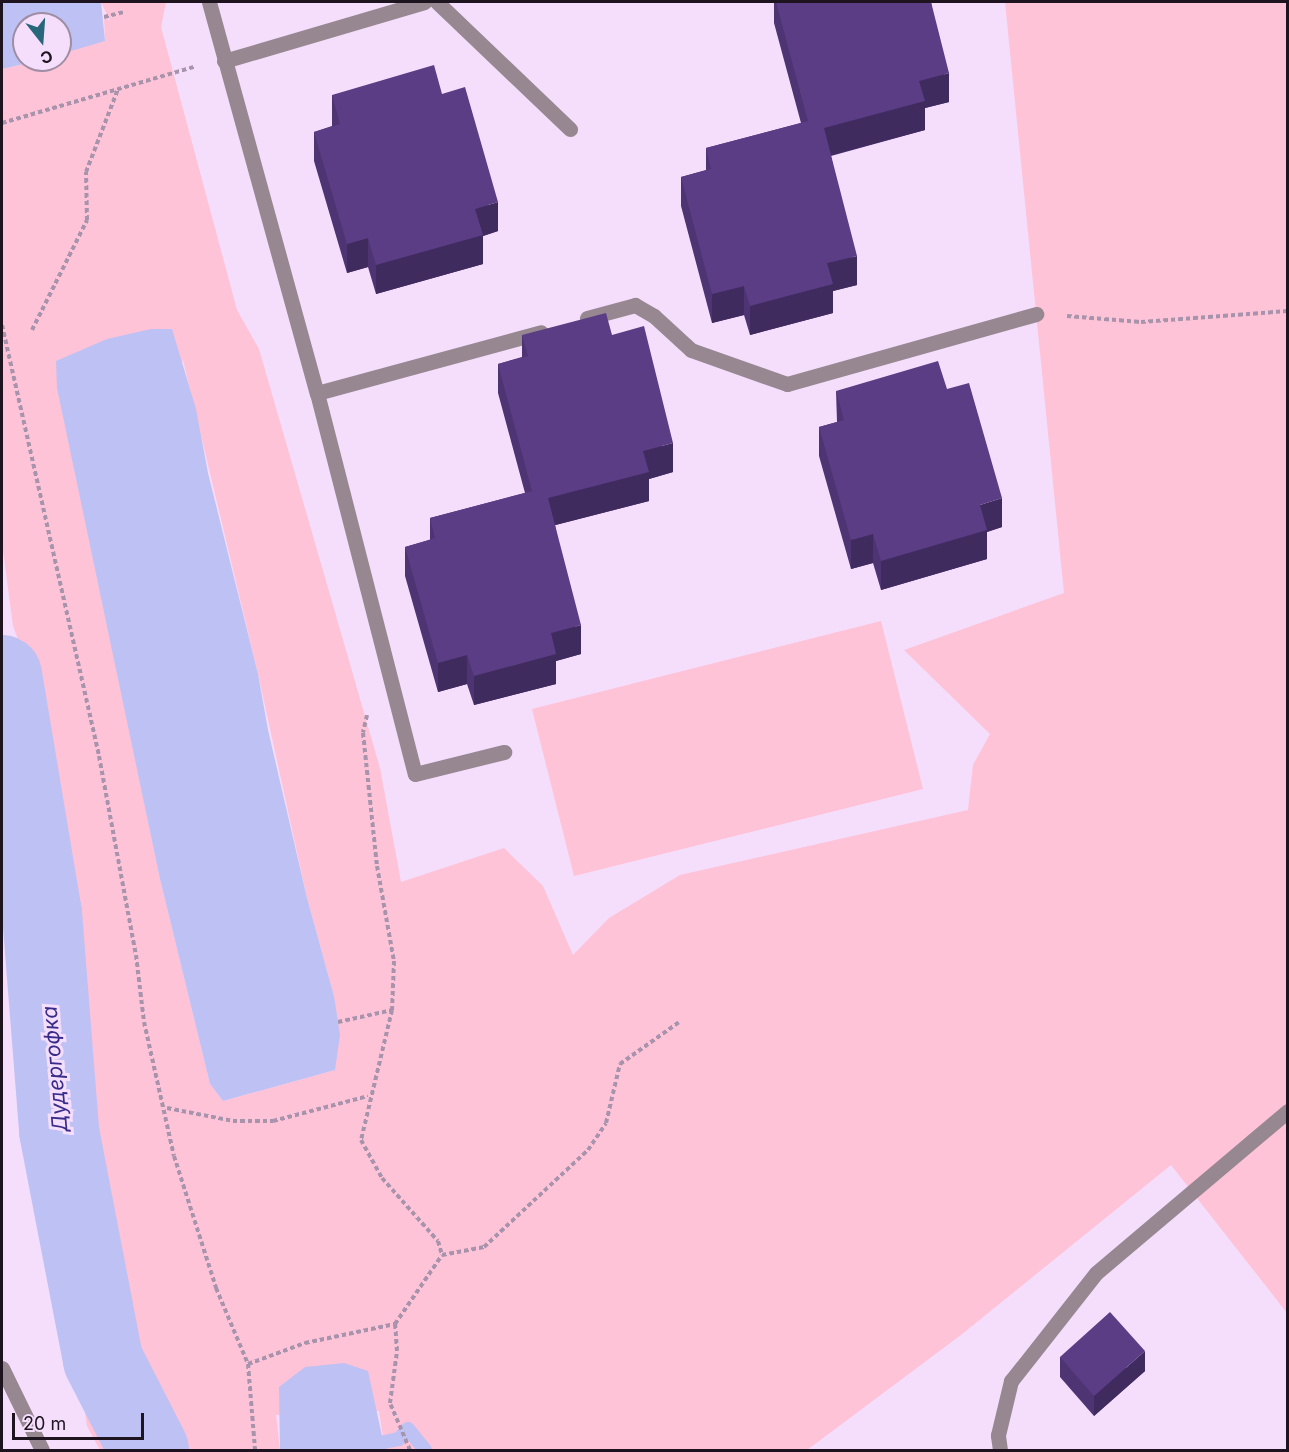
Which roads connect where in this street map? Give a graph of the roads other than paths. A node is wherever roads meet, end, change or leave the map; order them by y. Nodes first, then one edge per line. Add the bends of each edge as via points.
1 (209, 2) edge
2 (424, 2) edge
3 (437, 2) edge
4 (224, 61) junction
5 (570, 129) dead end
6 (1036, 314) road end
7 (317, 393) junction
8 (504, 752) dead end
9 (1287, 1110) edge
10 (2, 1368) edge
11 (42, 1450) edge
12 (1000, 1450) edge

1 - 4 lane
2 - 4 lane
3 - 5 lane
4 - 7 lane
6 - 7 lane via 787,384 691,350 654,316 635,305
7 - 8 lane via 415,774
9 - 12 lane via 1096,1273 1011,1381 998,1435
10 - 11 lane

